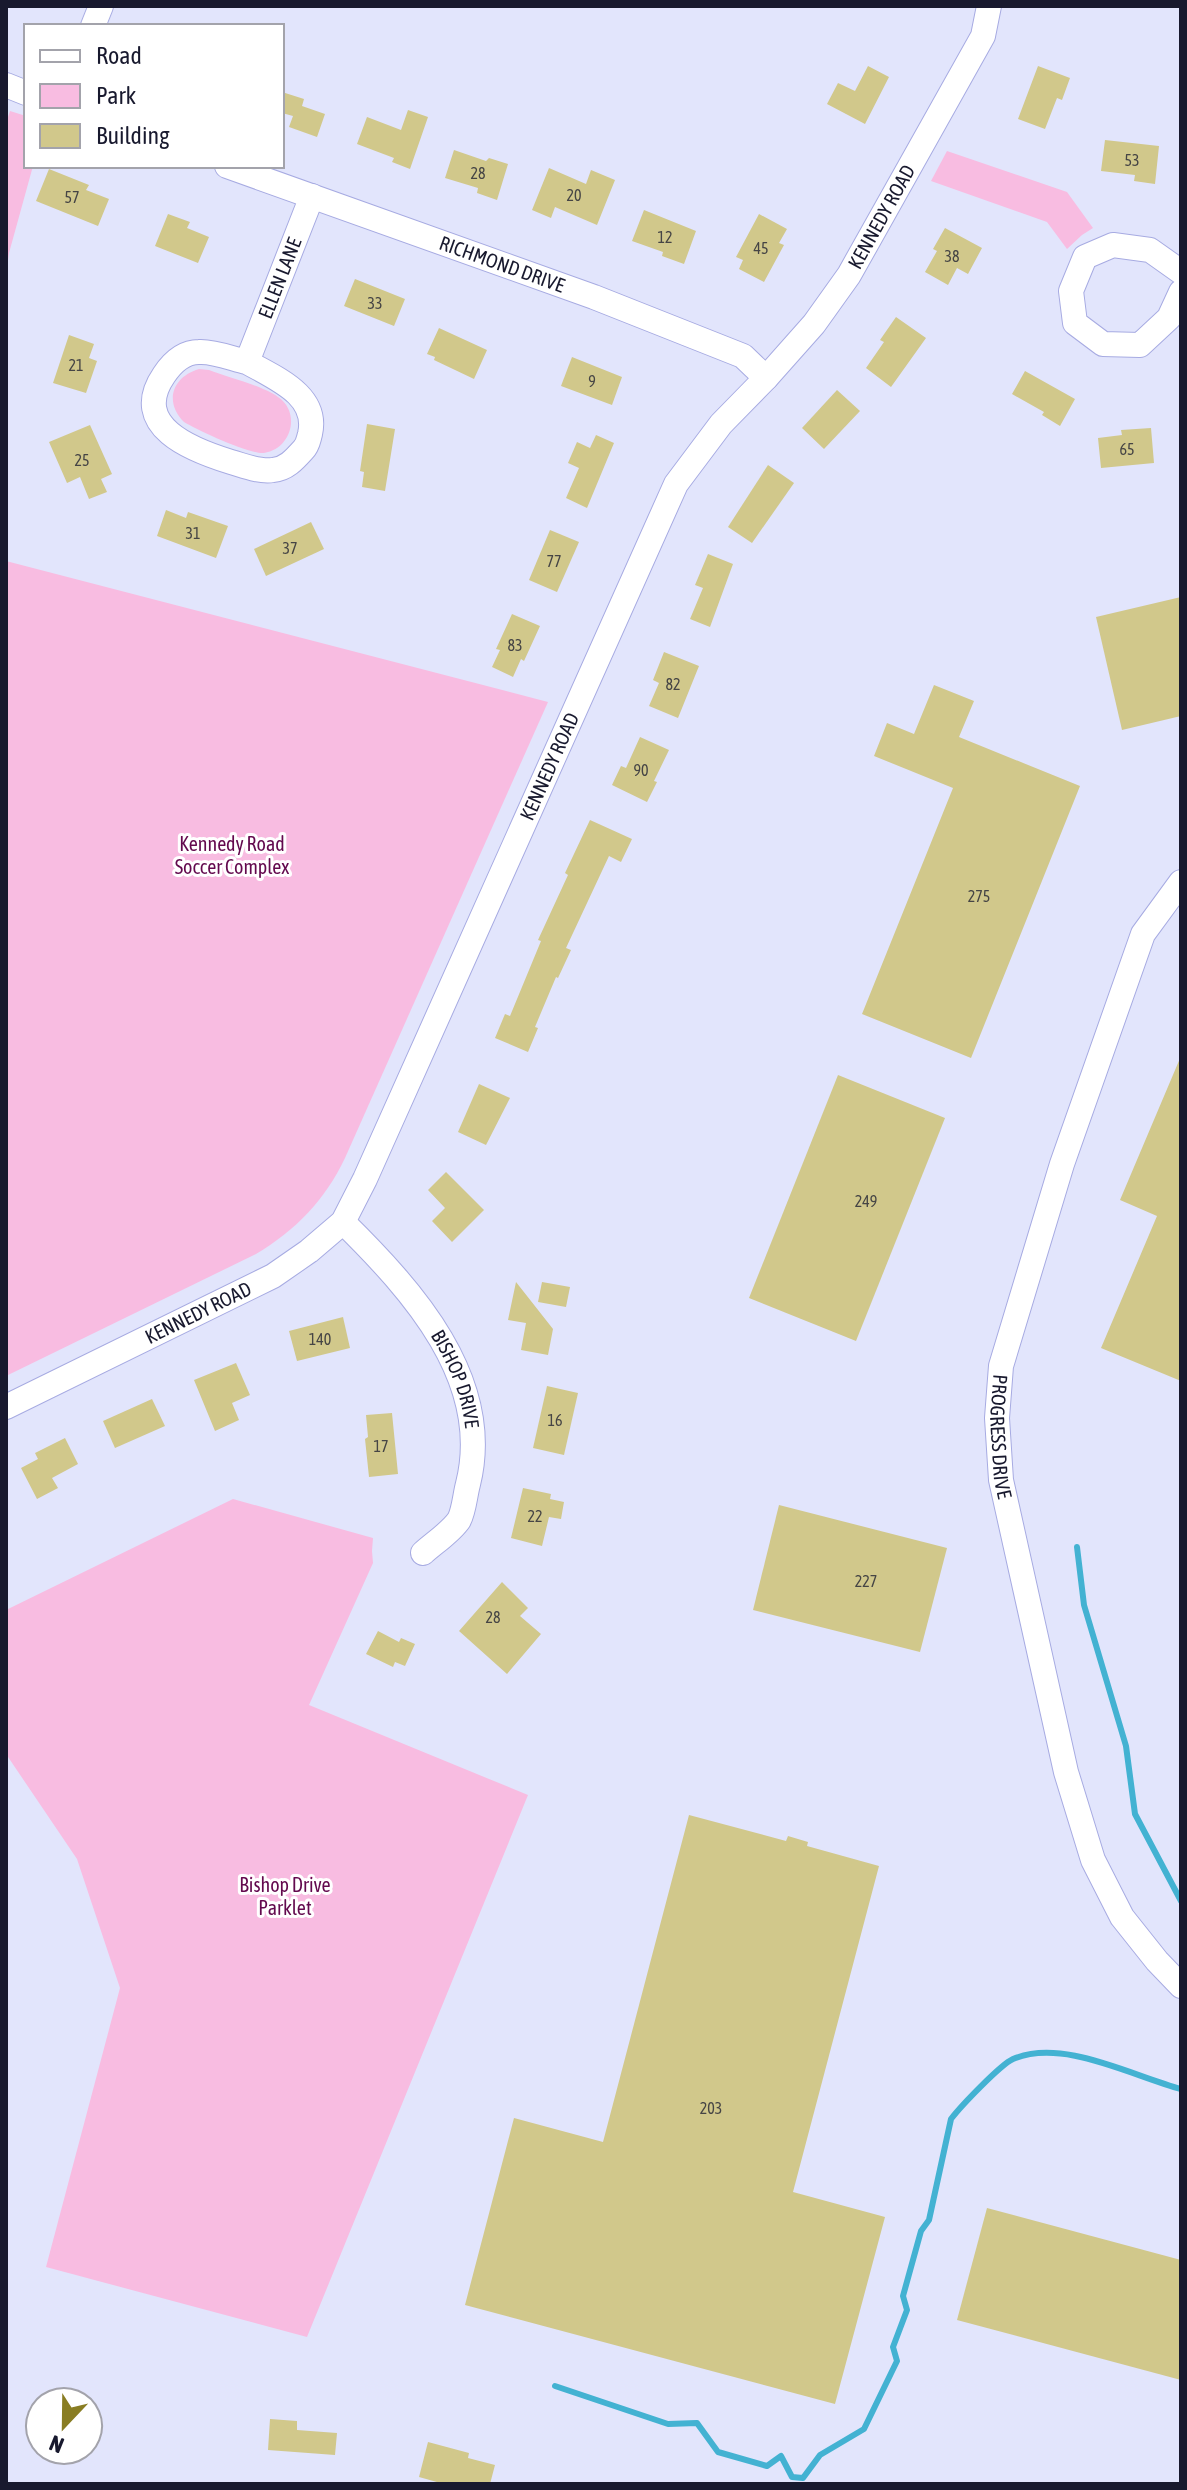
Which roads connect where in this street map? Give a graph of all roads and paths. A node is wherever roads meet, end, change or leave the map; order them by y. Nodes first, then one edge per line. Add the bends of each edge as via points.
1 (989, 6) edge
2 (233, 168) edge
3 (312, 196) junction
4 (1181, 272) edge
5 (1181, 292) edge
6 (247, 362) junction
7 (766, 378) junction
8 (1181, 882) edge
9 (343, 1222) junction
10 (6, 1407) edge
11 (423, 1553) dead end
12 (1181, 1986) edge

1 - 7 street, KENNEDY ROAD via 983,36 849,275
2 - 3 street, RICHMOND DRIVE
3 - 6 street, ELLEN LANE
3 - 7 street, RICHMOND DRIVE via 743,356
4 - 5 street via 1150,250 1113,245 1085,257 1071,291 1075,323 1103,344 1140,345 1169,318
6 - 6 street via 199,352 180,357 158,384 155,415 168,434 205,454 263,471 281,469 307,446 309,407 291,387
7 - 9 street, KENNEDY ROAD via 721,424 676,484
8 - 12 street, PROGRESS DRIVE via 1143,934 1062,1164 1001,1366 997,1418 1004,1494 1066,1772 1093,1860 1122,1917
9 - 10 street, KENNEDY ROAD via 273,1276
9 - 11 street, BISHOP DRIVE via 433,1325 457,1369 473,1424 471,1472 459,1519

